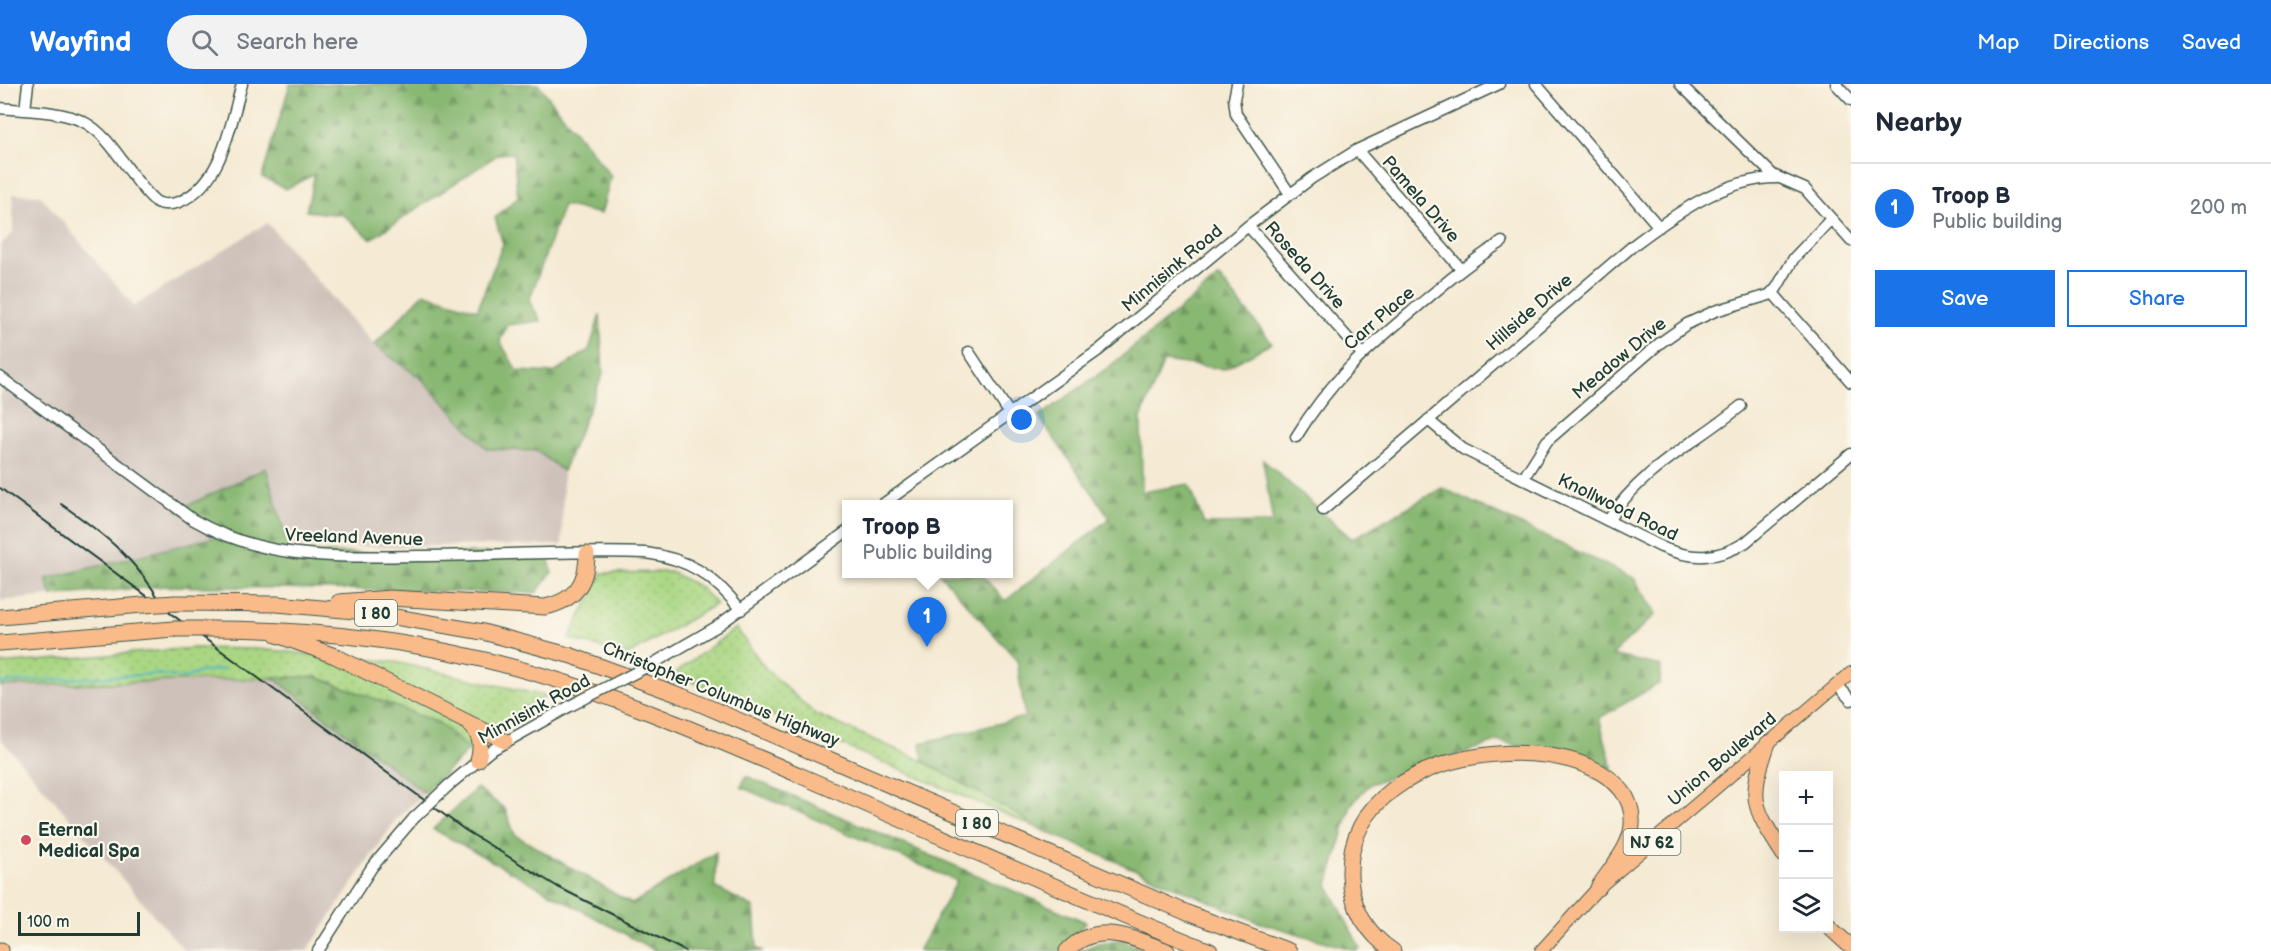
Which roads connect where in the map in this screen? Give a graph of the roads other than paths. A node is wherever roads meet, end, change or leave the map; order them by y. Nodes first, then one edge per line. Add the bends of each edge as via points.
1 (28, 84) edge
2 (242, 84) edge
3 (1237, 84) edge
4 (1499, 84) edge
5 (1536, 84) edge
6 (1680, 84) edge
7 (1836, 84) edge
8 (1851, 100) edge
9 (0, 108) edge
10 (25, 110) junction
11 (1357, 150) junction
12 (1777, 178) junction
13 (1290, 194) junction
14 (1831, 219) junction
15 (1248, 226) junction
16 (1659, 226) junction
17 (1851, 241) edge
18 (1502, 242) dead end
19 (1461, 269) junction
20 (1772, 292) junction
21 (969, 352) dead end
22 (1362, 354) junction
23 (0, 377) edge
24 (1851, 382) edge
25 (1741, 406) dead end
26 (1010, 414) junction
27 (1428, 420) junction
28 (1296, 436) dead end
29 (1851, 454) edge
30 (1523, 479) junction
31 (889, 500) edge
32 (1323, 510) dead end
33 (1608, 521) junction
34 (842, 535) edge
35 (587, 554) junction
36 (290, 605) junction
37 (741, 610) junction
38 (0, 617) edge
39 (261, 630) junction
40 (0, 643) edge
41 (1851, 673) edge
42 (1838, 685) junction
43 (1851, 700) edge
44 (464, 721) junction
45 (505, 741) junction
46 (1768, 743) junction
47 (478, 760) junction
48 (1779, 846) edge
49 (1598, 888) junction
50 (1833, 930) edge
51 (1851, 946) edge
52 (318, 951) edge
53 (1067, 951) edge
54 (1167, 951) edge
55 (1210, 951) edge
56 (1288, 951) edge
57 (1393, 951) edge
58 (1541, 951) edge

1 - 10 street
2 - 10 street via 222,152 212,172 199,188 174,204 158,203 152,198 104,140 82,121
3 - 13 street via 1236,114
4 - 11 street, Minnisink Road
5 - 16 street
6 - 12 street
7 - 8 street
9 - 10 street
11 - 13 street, Minnisink Road
11 - 19 street, Pamela Drive
12 - 14 street via 1804,189
12 - 16 street, Hillside Drive via 1734,185
13 - 15 street, Minnisink Road
14 - 17 street
14 - 20 street via 1794,258
15 - 22 street, Roseda Drive
15 - 26 street, Minnisink Road via 1113,340
16 - 27 street, Hillside Drive
18 - 19 street, Carr Place
19 - 22 street, Carr Place
20 - 24 street
20 - 30 street, Meadow Drive via 1761,299 1715,311 1660,343 1547,441
21 - 26 street
22 - 28 street, Carr Place via 1327,390
23 - 35 street, Vreeland Avenue via 192,519 246,545 350,557
25 - 33 street via 1654,470 1620,502
26 - 31 street, Minnisink Road
27 - 30 street, Knollwood Road via 1463,449
27 - 32 street, Hillside Drive
29 - 33 street, Knollwood Road via 1746,542 1719,555 1698,558 1678,554
30 - 33 street, Knollwood Road
34 - 37 street, Minnisink Road
35 - 36 highway via 581,586 563,602 545,607 390,598
35 - 37 street, Vreeland Avenue via 646,553 679,560 723,587
36 - 38 highway, Christopher Columbus Highway / I 80, bridge via 176,603
36 - 56 highway, Christopher Columbus Highway / I 80 via 454,626 598,664 691,699 1199,918
37 - 45 street, Minnisink Road, bridge via 696,640
39 - 40 highway, I 80, bridge via 174,629
39 - 44 highway via 335,656
39 - 55 highway, I 80 via 371,639 441,650 514,667 605,696 708,736
41 - 42 main road, Union Boulevard
42 - 43 street
42 - 46 main road, Union Boulevard
44 - 45 highway
44 - 47 highway via 479,735
45 - 47 street, Minnisink Road
46 - 48 highway via 1756,776 1755,804
46 - 49 main road, Union Boulevard / NJ 62
47 - 52 street, Minnisink Road, bridge via 414,818 372,867
49 - 57 highway via 1627,843 1632,827 1629,803 1613,782 1578,764 1545,754 1509,751 1459,759 1429,770 1389,795 1370,814 1354,846 1350,869 1355,902 1371,933
49 - 58 main road, Union Boulevard / NJ 62
50 - 51 highway
53 - 54 highway via 1086,937 1107,933

